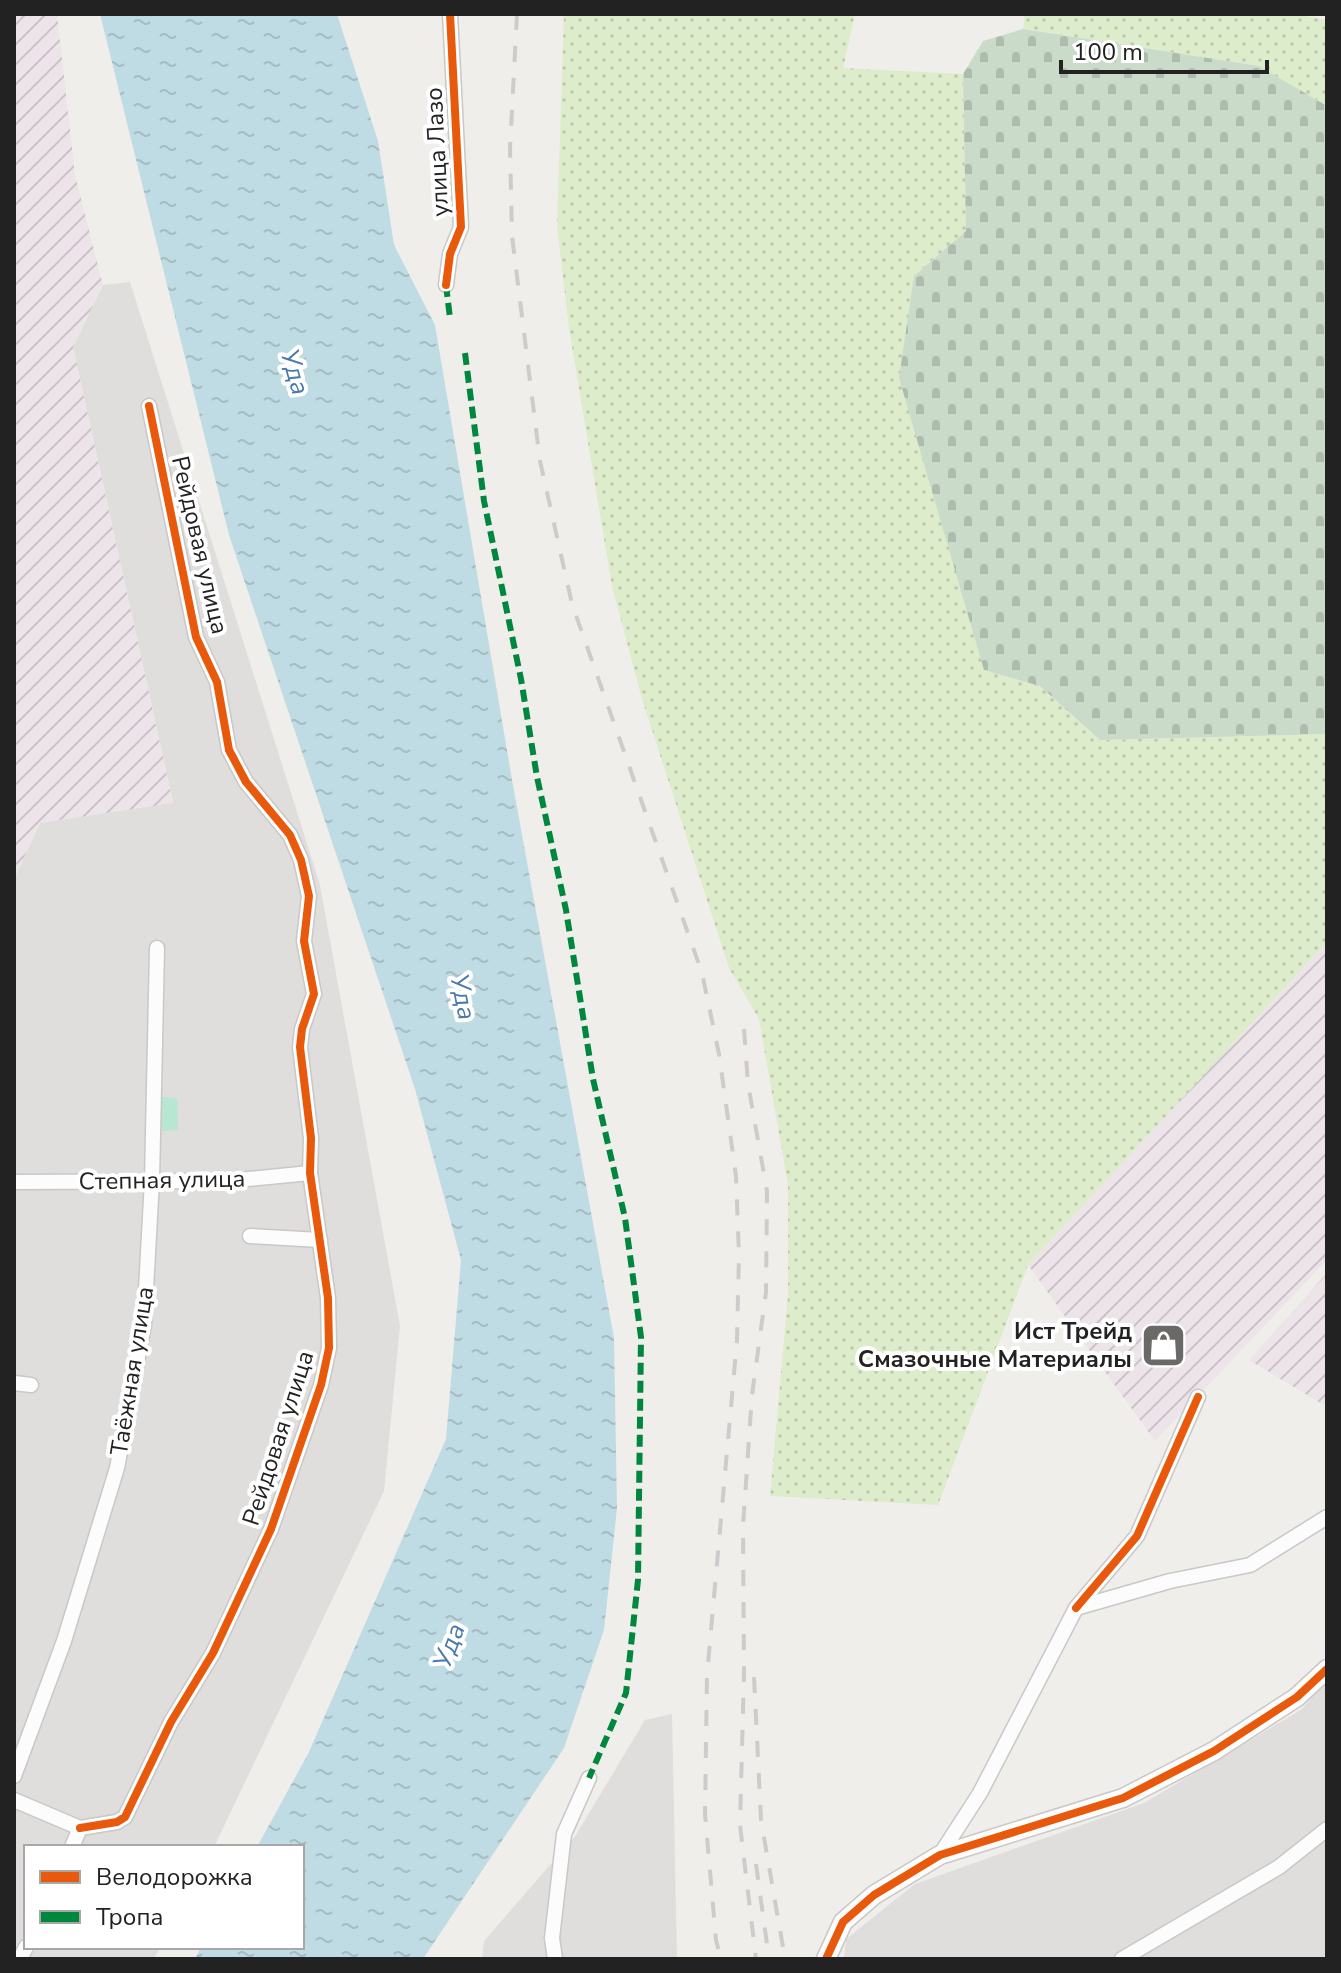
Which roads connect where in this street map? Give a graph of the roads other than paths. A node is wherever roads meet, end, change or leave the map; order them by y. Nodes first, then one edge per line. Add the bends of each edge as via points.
1 (450, 14) edge
2 (446, 285) dead end
3 (149, 406) dead end
4 (157, 948) dead end
5 (310, 1173) junction
6 (152, 1181) junction
7 (14, 1182) edge
8 (250, 1236) dead end
9 (320, 1240) junction
10 (14, 1383) edge
11 (31, 1385) dead end
12 (1198, 1397) dead end
13 (1327, 1517) edge
14 (1076, 1608) junction
15 (1327, 1669) edge
16 (14, 1776) edge
17 (589, 1778) dead end
18 (14, 1800) edge
19 (80, 1828) junction
20 (1327, 1829) edge
21 (73, 1845) edge
22 (940, 1855) junction
23 (555, 1959) edge
24 (826, 1959) edge
25 (1122, 1959) edge

1 - 2 street, улица Лазо via 461,227
3 - 5 street, Рейдовая улица via 196,637 217,682 229,750 246,782 290,835 309,896 304,941 314,994 300,1047
4 - 6 street, Таёжная улица
5 - 6 street, Степная улица
5 - 9 street, Рейдовая улица
6 - 7 street, Степная улица
6 - 16 street, Таёжная улица via 144,1325 117,1468 64,1641
8 - 9 street
9 - 19 street, Рейдовая улица via 329,1348 271,1529 213,1653 171,1722 125,1817
10 - 11 street
12 - 14 street via 1137,1536
13 - 14 street via 1250,1565
14 - 22 street via 980,1793
15 - 22 street via 1297,1697 1214,1751 1123,1798
17 - 23 street via 564,1834 552,1938
18 - 19 street
19 - 21 street
20 - 25 street via 1279,1867
22 - 24 street via 874,1895 843,1922

